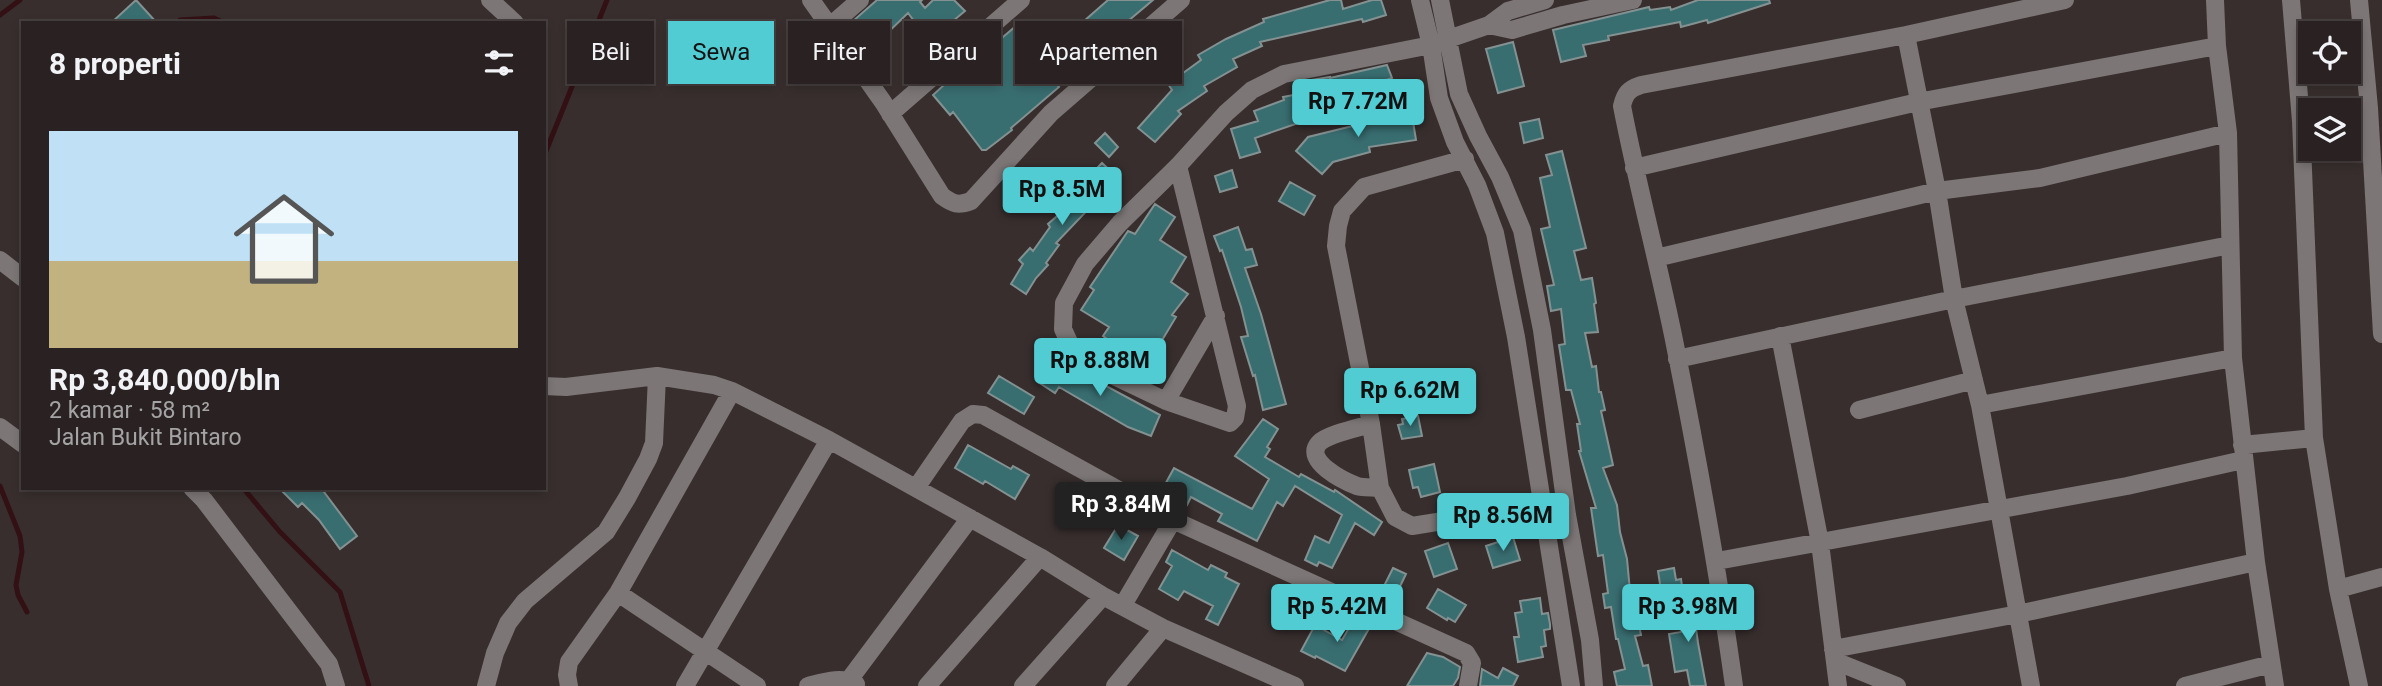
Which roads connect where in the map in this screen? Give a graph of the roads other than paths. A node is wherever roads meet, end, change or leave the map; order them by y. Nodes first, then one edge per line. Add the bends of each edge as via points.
1 (491, 0) edge
2 (811, 0) edge
3 (860, 0) edge
4 (1021, 0) edge
5 (1181, 0) edge
6 (1420, 0) edge
7 (1440, 0) edge
8 (1545, 0) edge
9 (1552, 0) edge
10 (1633, 0) edge
11 (2065, 0) edge
12 (2215, 0) edge
13 (2291, 0) edge
14 (2359, 0) edge
15 (1553, 19) junction
16 (513, 21) edge
17 (826, 21) edge
18 (836, 21) edge
19 (1489, 25) junction
20 (1906, 35) junction
21 (1449, 38) junction
22 (1431, 45) junction
23 (2217, 46) junction
24 (870, 84) edge
25 (2303, 98) edge
26 (1918, 102) junction
27 (2374, 110) edge
28 (890, 114) junction
29 (2228, 133) junction
30 (1465, 159) junction
31 (2307, 161) edge
32 (1178, 166) junction
33 (1634, 168) junction
34 (1937, 191) junction
35 (2230, 245) junction
36 (1656, 258) junction
37 (0, 260) edge
38 (21, 276) edge
39 (1954, 299) junction
40 (1216, 316) junction
41 (1542, 330) junction
42 (2382, 334) edge
43 (1780, 336) junction
44 (1516, 337) junction
45 (2233, 358) junction
46 (1677, 359) junction
47 (657, 376) junction
48 (1974, 380) junction
49 (546, 386) edge
50 (732, 391) junction
51 (1166, 401) junction
52 (1980, 405) junction
53 (1859, 410) dead end
54 (1371, 424) junction
55 (0, 427) edge
56 (2314, 438) junction
57 (829, 440) junction
58 (21, 443) edge
59 (2243, 452) junction
60 (916, 488) junction
61 (1380, 488) junction
62 (194, 490) edge
63 (1542, 505) junction
64 (1998, 509) junction
65 (970, 518) junction
66 (1173, 520) junction
67 (1820, 543) junction
68 (1040, 557) junction
69 (1717, 561) junction
70 (2256, 562) junction
71 (2382, 577) edge
72 (2338, 589) junction
73 (618, 593) junction
74 (1103, 596) junction
75 (1123, 605) junction
76 (2018, 614) junction
77 (1163, 628) junction
78 (1590, 640) junction
79 (1565, 643) junction
80 (705, 651) junction
81 (1834, 655) junction
82 (2272, 664) junction
83 (854, 683) edge
84 (336, 686) edge
85 (485, 686) edge
86 (569, 686) edge
87 (685, 686) edge
88 (757, 686) edge
89 (808, 686) edge
90 (927, 686) edge
91 (1023, 686) edge
92 (1115, 686) edge
93 (1295, 686) edge
94 (1468, 686) edge
95 (1571, 686) edge
96 (1594, 686) edge
97 (1734, 686) edge
98 (1838, 686) edge
99 (1897, 686) edge
100 (2031, 686) edge
101 (2185, 686) edge
102 (2275, 686) edge
103 (2358, 686) edge

1 - 16 street
2 - 17 street
3 - 18 street
4 - 28 street
5 - 28 street via 1051,113 971,201 961,205 943,196
6 - 22 street
7 - 21 street
8 - 19 street via 1508,11
9 - 15 street
10 - 15 street
11 - 20 street
12 - 23 street
13 - 25 street
14 - 27 street
15 - 19 street via 1512,30
19 - 21 street
20 - 26 street
20 - 33 street via 1632,88 1622,106
21 - 22 street
21 - 41 street via 1459,94 1522,230
22 - 30 street via 1439,98
22 - 32 street via 1284,74 1252,90
23 - 26 street
23 - 29 street
24 - 28 street
26 - 33 street
26 - 34 street
27 - 42 street
29 - 34 street via 2039,178
29 - 35 street
30 - 44 street via 1495,233
30 - 54 street via 1364,187 1342,211 1336,246
31 - 56 street
32 - 40 street
32 - 51 street via 1085,264 1065,303 1063,329 1074,353
33 - 36 street
34 - 36 street
34 - 39 street
35 - 39 street
35 - 45 street
36 - 46 street
37 - 38 street
39 - 43 street
39 - 48 street
40 - 51 street
40 - 51 street via 1237,406 1235,418 1227,423
41 - 44 street
41 - 78 street via 1567,515
43 - 46 street
43 - 67 street
44 - 63 street
45 - 52 street
45 - 59 street
46 - 69 street
47 - 49 street
47 - 50 street
47 - 85 street via 654,443 632,488 606,532 525,601 508,623
48 - 52 street
48 - 53 street
50 - 57 street
50 - 73 street
52 - 64 street
54 - 61 street
54 - 61 street via 1326,438 1315,450 1317,461 1325,468 1358,486
55 - 58 street
56 - 59 street
56 - 72 street
57 - 60 street
57 - 80 street
59 - 64 street via 2127,486
59 - 70 street
60 - 65 street
60 - 66 street via 962,421 973,414 983,415
61 - 63 street via 1395,517 1412,526
62 - 84 street via 329,664
63 - 79 street
64 - 67 street
64 - 76 street
65 - 68 street
65 - 83 street
66 - 75 street
66 - 94 street via 1466,653 1472,663
67 - 69 street
67 - 81 street
68 - 74 street
68 - 90 street
69 - 97 street
70 - 76 street
70 - 82 street
71 - 72 street
72 - 103 street
73 - 80 street
73 - 86 street via 569,662
74 - 75 street
74 - 91 street
75 - 77 street
76 - 81 street
76 - 100 street
77 - 92 street
77 - 93 street
78 - 79 street
78 - 96 street
79 - 95 street
80 - 87 street
80 - 88 street
81 - 98 street
81 - 99 street
82 - 101 street
82 - 102 street
83 - 89 street via 830,680

